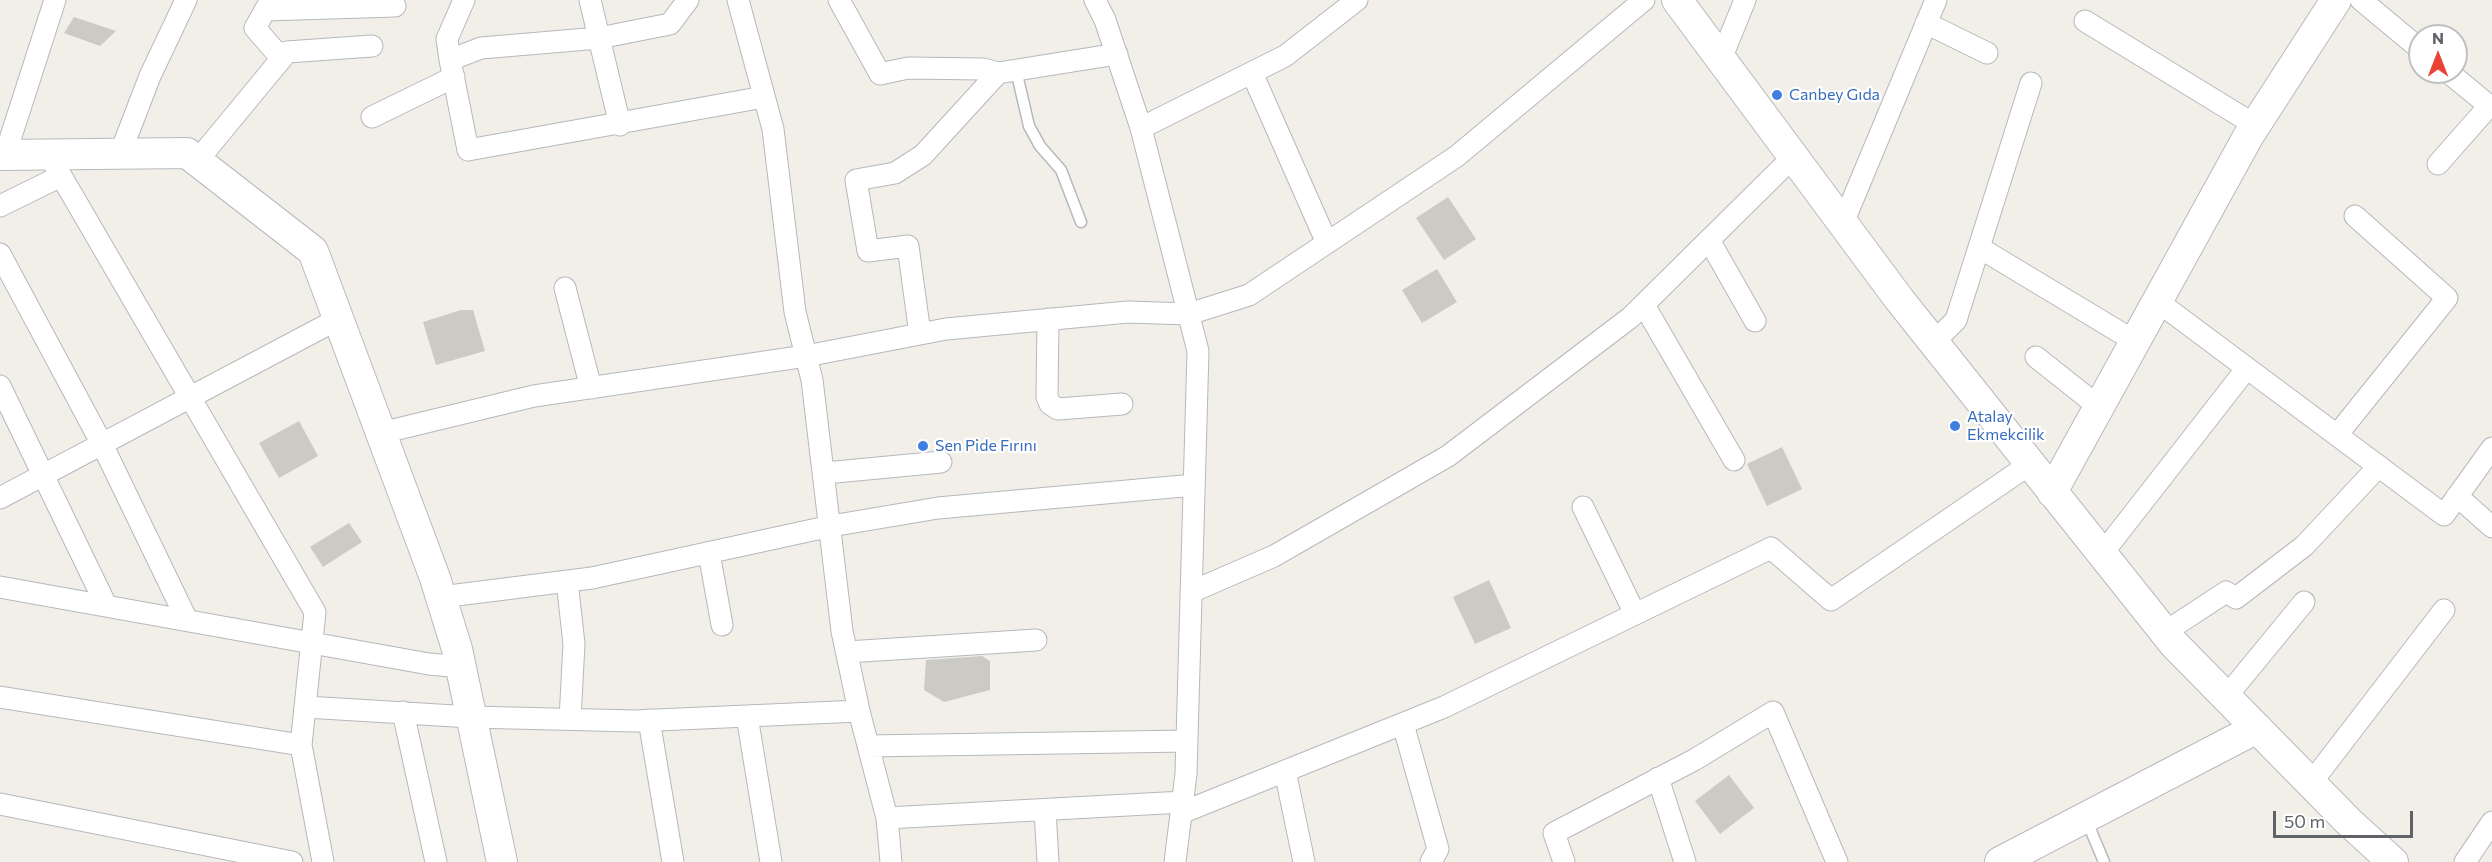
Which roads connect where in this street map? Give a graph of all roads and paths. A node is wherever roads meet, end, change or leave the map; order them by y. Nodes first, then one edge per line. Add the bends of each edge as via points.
1 (56, 0) edge
2 (186, 0) edge
3 (464, 0) edge
4 (590, 0) edge
5 (688, 0) edge
6 (738, 0) edge
7 (839, 0) edge
8 (1095, 0) edge
9 (1357, 0) edge
10 (1644, 0) edge
11 (1745, 0) edge
12 (1936, 0) edge
13 (2335, 0) edge
14 (2361, 0) edge
15 (268, 5) edge
16 (1686, 5) edge
17 (395, 6) dead end
18 (2085, 21) dead end
19 (1926, 22) junction
20 (599, 38) junction
21 (2408, 39) edge
22 (372, 46) dead end
23 (1987, 53) dead end
24 (1117, 54) junction
25 (281, 58) junction
26 (1721, 59) junction
27 (452, 68) junction
28 (1007, 72) junction
29 (1252, 73) junction
30 (2031, 82) dead end
31 (2462, 84) edge
32 (764, 97) junction
33 (2490, 107) edge
34 (372, 117) dead end
35 (620, 125) junction
36 (2255, 125) junction
37 (1141, 128) junction
38 (120, 154) junction
39 (2, 155) edge
40 (1793, 156) junction
41 (197, 161) junction
42 (2438, 164) dead end
43 (55, 165) junction
44 (0, 207) edge
45 (2355, 216) dead end
46 (1081, 222) dead end
47 (1843, 223) junction
48 (1709, 240) junction
49 (1327, 243) junction
50 (1980, 249) junction
51 (0, 254) edge
52 (565, 288) dead end
53 (2157, 301) junction
54 (1644, 305) junction
55 (1189, 314) junction
56 (338, 319) junction
57 (1048, 319) junction
58 (1755, 321) dead end
59 (920, 334) junction
60 (2136, 342) junction
61 (1933, 343) junction
62 (806, 356) junction
63 (2036, 357) dead end
64 (2247, 368) junction
65 (0, 386) edge
66 (591, 388) junction
67 (191, 398) junction
68 (1122, 404) dead end
69 (2099, 407) junction
70 (381, 433) junction
71 (2337, 435) junction
72 (102, 444) junction
73 (2492, 448) edge
74 (1734, 460) dead end
75 (941, 462) dead end
76 (2030, 464) junction
77 (2379, 466) junction
78 (44, 474) junction
79 (825, 474) junction
80 (1194, 485) junction
81 (2052, 492) junction
82 (2457, 496) junction
83 (0, 498) edge
84 (1583, 507) dead end
85 (831, 526) junction
86 (2492, 527) edge
87 (709, 553) junction
88 (2102, 554) junction
89 (567, 581) junction
90 (0, 587) edge
91 (1191, 592) junction
92 (441, 597) junction
93 (2304, 602) dead end
94 (106, 605) junction
95 (2444, 610) dead end
96 (1635, 614) junction
97 (187, 620) junction
98 (722, 625) dead end
99 (2165, 632) junction
100 (1036, 640) dead end
101 (313, 642) junction
102 (847, 652) junction
103 (461, 667) junction
104 (0, 697) edge
105 (2226, 697) junction
106 (306, 707) junction
107 (860, 711) junction
108 (403, 712) junction
109 (747, 716) junction
110 (471, 717) junction
111 (570, 719) junction
112 (649, 720) junction
113 (1403, 724) junction
114 (2257, 728) junction
115 (1187, 741) junction
116 (301, 745) junction
117 (868, 746) junction
118 (1285, 771) junction
119 (1658, 778) junction
120 (2311, 783) junction
121 (0, 804) edge
122 (1182, 808) junction
123 (1045, 810) junction
124 (887, 818) junction
125 (2086, 819) junction
126 (2492, 822) edge
127 (292, 862) edge
128 (323, 862) edge
129 (436, 862) edge
130 (502, 862) edge
131 (674, 862) edge
132 (771, 862) edge
133 (891, 862) edge
134 (1048, 862) edge
135 (1175, 862) edge
136 (1304, 862) edge
137 (1431, 862) edge
138 (1564, 862) edge
139 (1685, 862) edge
140 (1837, 862) edge
141 (2000, 862) edge
142 (2104, 862) edge
143 (2393, 862) edge
144 (2466, 862) edge

1 - 39 street
2 - 38 street via 150,76
3 - 27 street via 447,39
4 - 20 street
5 - 20 street via 670,24
6 - 32 street
7 - 28 street via 880,74 908,68
8 - 24 street
9 - 29 street via 1285,56
10 - 49 street via 1457,156
11 - 26 street
12 - 19 street
13 - 36 main road
14 - 21 street
15 - 17 street
15 - 25 street via 255,28
16 - 26 main road
18 - 36 street
19 - 23 street
19 - 47 street
20 - 27 street via 481,48
20 - 35 street
22 - 25 street via 286,52
24 - 28 street
24 - 37 street
25 - 41 street
26 - 40 main road
27 - 34 street
27 - 35 street via 468,150
28 - 46 lane via 1029,126 1061,171
28 - 59 street via 922,155 895,173 856,180 868,251 908,246
29 - 37 street
29 - 49 street
30 - 50 street
31 - 33 street
32 - 35 street
32 - 62 street via 773,129 795,312
33 - 42 street
36 - 53 main road
37 - 55 street
38 - 41 main road via 187,153
38 - 43 main road
39 - 43 main road
40 - 47 main road
40 - 48 street
41 - 56 main road via 313,251
43 - 44 street
43 - 67 street
45 - 71 street via 2447,298
47 - 61 main road
48 - 54 street
48 - 58 street
49 - 55 street via 1250,295
50 - 60 street
50 - 61 street via 1956,320
51 - 72 street
52 - 66 street
53 - 60 main road
53 - 64 street
54 - 74 street
54 - 91 street via 1448,456 1274,555
55 - 57 street via 1128,312
55 - 80 street via 1198,351
56 - 67 street
56 - 70 main road
57 - 59 street
57 - 68 street via 1050,404 1058,409
59 - 62 street
60 - 69 main road
61 - 76 main road
62 - 66 street
62 - 79 street
63 - 69 street
64 - 71 street
64 - 88 street
65 - 78 street
66 - 70 street via 534,396
67 - 72 street
67 - 101 street via 315,612
69 - 81 main road
70 - 92 main road
71 - 77 street
72 - 78 street
72 - 97 street
73 - 82 street
75 - 79 street
76 - 81 main road
76 - 96 street via 1831,600 1771,548
77 - 82 street via 2444,515
77 - 99 street via 2304,546 2236,598 2226,592
78 - 83 street
78 - 94 street
79 - 85 street
80 - 85 street via 938,508
80 - 91 street
81 - 88 main road
82 - 86 street
84 - 96 street
85 - 87 street
85 - 102 street
87 - 89 street
87 - 98 street
88 - 99 main road
89 - 92 street
89 - 111 street via 574,644
90 - 94 street
91 - 115 street
92 - 103 main road
93 - 105 street
94 - 97 street
95 - 120 street
96 - 113 street via 1444,708
97 - 101 street
99 - 105 main road
100 - 102 street
101 - 103 street
101 - 106 street
102 - 107 street
103 - 110 main road
104 - 116 street
105 - 114 main road
106 - 108 street
106 - 116 street
107 - 109 street
107 - 117 street
108 - 110 street
108 - 129 street
109 - 112 street
109 - 132 street
110 - 111 street
110 - 130 main road
111 - 112 street
112 - 131 street
113 - 118 street
113 - 137 street via 1438,849
114 - 120 main road
114 - 125 main road
115 - 117 street
115 - 122 street
116 - 128 street
117 - 124 street
118 - 122 street
118 - 136 street
119 - 138 street via 1554,833
119 - 139 street
119 - 140 street via 1773,712
120 - 143 main road
121 - 127 street
122 - 123 street
122 - 135 street
123 - 124 street
123 - 134 street
124 - 133 street
125 - 141 main road
125 - 142 lane
126 - 144 street

